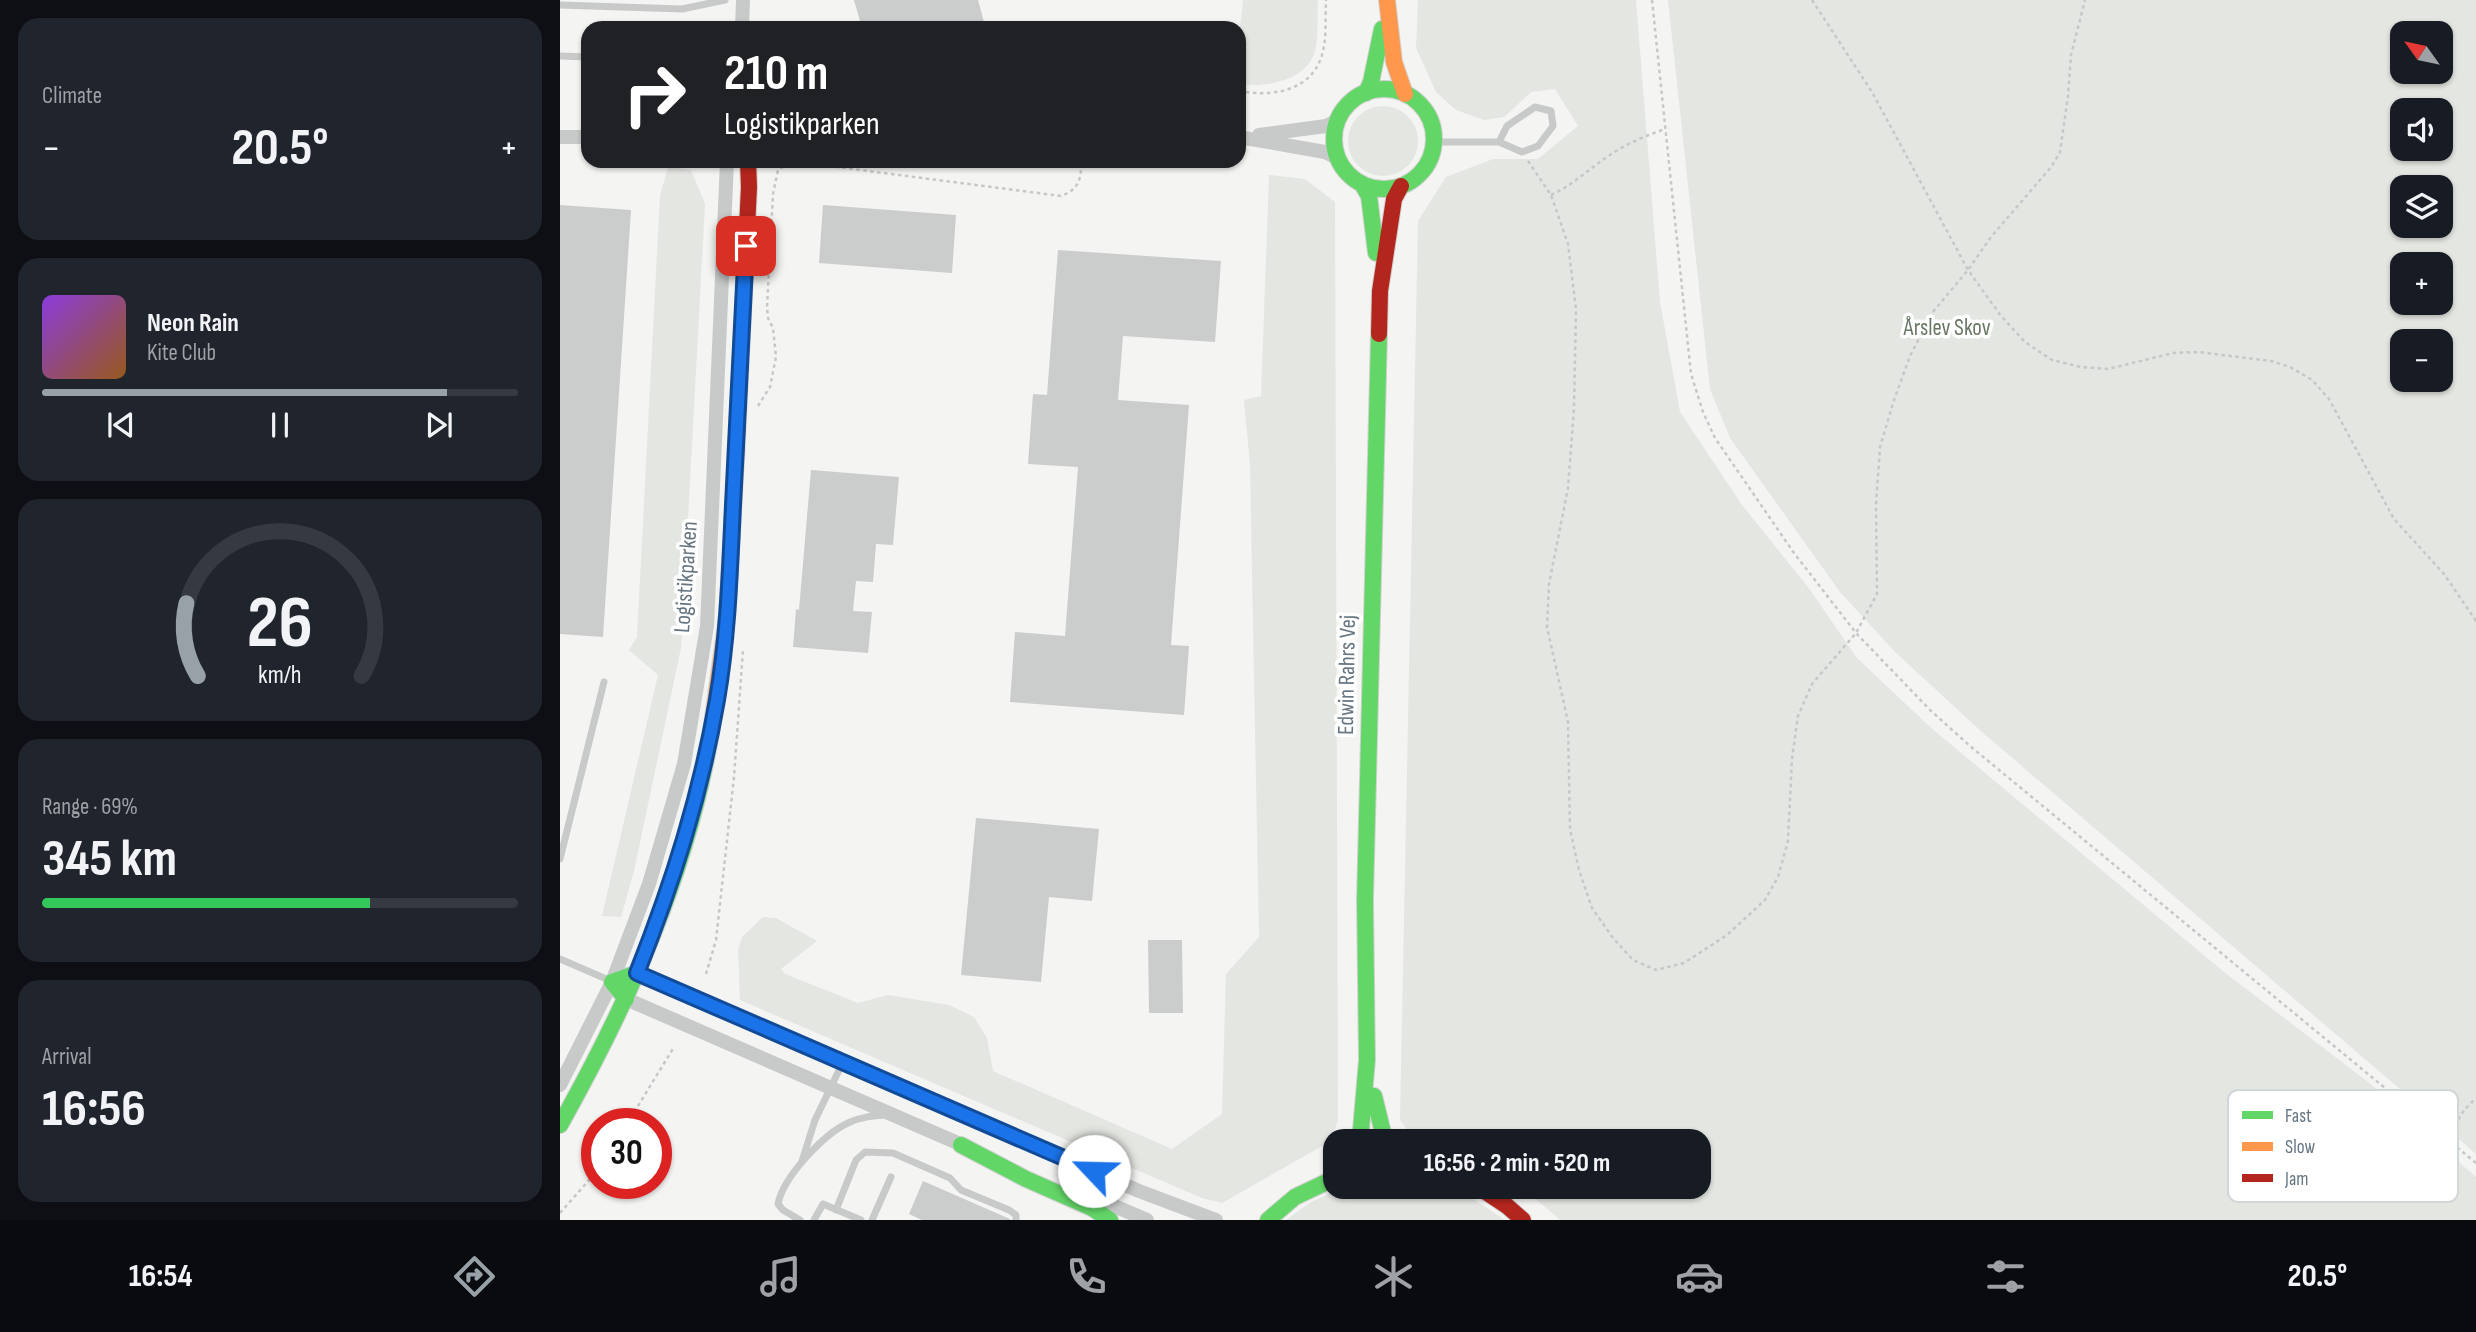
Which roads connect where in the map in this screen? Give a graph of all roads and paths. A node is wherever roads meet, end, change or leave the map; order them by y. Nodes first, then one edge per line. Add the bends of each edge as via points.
1 (725, 0) edge
2 (743, 0) edge
3 (1326, 0) edge
4 (1386, 0) edge
5 (1652, 0) edge
6 (1812, 0) edge
7 (2085, 0) edge
8 (560, 5) edge
9 (743, 21) edge
10 (560, 56) edge
11 (581, 57) edge
12 (1246, 93) edge
13 (1366, 93) junction
14 (1405, 94) junction
15 (1338, 120) junction
16 (1665, 129) junction
17 (560, 137) edge
18 (581, 137) edge
19 (1246, 137) edge
20 (1246, 138) edge
21 (1433, 142) junction
22 (1499, 142) junction
23 (1522, 152) junction
24 (1337, 158) junction
25 (727, 168) edge
26 (748, 168) edge
27 (781, 168) edge
28 (845, 168) edge
29 (1081, 168) edge
30 (1362, 184) junction
31 (1401, 186) junction
32 (1551, 195) junction
33 (1968, 270) junction
34 (1380, 291) junction
35 (757, 409) dead end
36 (2476, 621) edge
37 (1856, 633) junction
38 (744, 644) dead end
39 (604, 682) dead end
40 (560, 859) edge
41 (560, 959) edge
42 (637, 973) junction
43 (706, 974) dead end
44 (612, 982) junction
45 (626, 999) junction
46 (674, 1047) dead end
47 (1367, 1060) junction
48 (843, 1062) junction
49 (560, 1085) edge
50 (830, 1089) junction
51 (2388, 1090) edge
52 (2476, 1098) edge
53 (638, 1108) edge
54 (890, 1114) junction
55 (2458, 1121) edge
56 (560, 1125) edge
57 (1361, 1129) edge
58 (1381, 1129) edge
59 (961, 1145) junction
60 (2458, 1148) edge
61 (802, 1162) junction
62 (2476, 1163) edge
63 (891, 1177) dead end
64 (1323, 1184) edge
65 (581, 1189) edge
66 (1497, 1199) edge
67 (836, 1210) junction
68 (560, 1213) edge
69 (800, 1220) edge
70 (814, 1220) edge
71 (861, 1220) edge
72 (873, 1220) edge
73 (1016, 1220) edge
74 (1110, 1220) edge
75 (1147, 1220) edge
76 (1216, 1220) edge
77 (1268, 1220) edge
78 (1523, 1220) edge

1 - 8 lane via 682,9
2 - 9 street
3 - 12 path via 1322,57 1311,74 1282,93
4 - 13 main road via 1380,46
4 - 14 main road via 1398,85
5 - 16 path
6 - 33 path via 1872,92
7 - 33 path via 2071,55 2060,152
10 - 11 lane
13 - 14 main road via 1385,89
13 - 15 main road via 1349,103
14 - 21 main road via 1428,117
15 - 19 street via 1326,126
15 - 24 main road via 1334,132
16 - 32 path via 1611,154
16 - 37 path via 1686,341 1703,412 1715,438 1794,553
17 - 18 street
20 - 24 street
21 - 22 lane
21 - 31 main road via 1424,169
22 - 23 lane
22 - 23 lane via 1507,126 1535,107 1550,111 1553,126 1538,146
23 - 32 path
24 - 30 main road
25 - 44 street, Logistikparken via 707,626 689,737 667,829
26 - 42 main road, Logistikparken via 730,564 717,698 686,838
27 - 35 path via 773,194 767,307 776,357 770,387
28 - 29 path via 1060,196 1077,186
30 - 31 main road via 1381,189
30 - 34 main road via 1369,196
31 - 34 main road via 1394,200
32 - 37 path via 1568,244 1576,309 1568,488 1549,584 1547,627 1568,722 1570,829 1579,870 1592,908 1633,960 1656,970 1684,963 1727,935 1765,900 1778,877 1788,841 1798,716 1812,684
33 - 36 path via 2025,342 2052,360 2108,369 2173,353 2198,352 2271,360 2312,380 2329,399 2394,519 2444,574
33 - 37 path via 1932,313 1894,400 1880,447 1877,594
34 - 47 main road, Edwin Rahrs Vej via 1365,887
37 - 51 path via 1970,746
38 - 43 path via 716,940
39 - 40 lane
41 - 44 lane
42 - 44 main road
42 - 45 main road, Logistikparken
42 - 48 street
44 - 45 main road
44 - 49 street, Logistikparken
45 - 50 street
45 - 56 main road, Logistikparken
46 - 53 path
47 - 57 main road
47 - 58 main road
48 - 50 lane
48 - 76 street
50 - 54 street
50 - 61 lane
52 - 55 path
54 - 59 street
54 - 61 lane via 848,1122
59 - 74 main road
59 - 75 street
60 - 62 path
61 - 69 lane via 778,1204
63 - 72 lane
64 - 77 main road via 1296,1197
65 - 68 path
66 - 78 main road
67 - 70 lane via 823,1204
67 - 71 lane
67 - 73 lane via 856,1160 865,1152 894,1153 1009,1210

